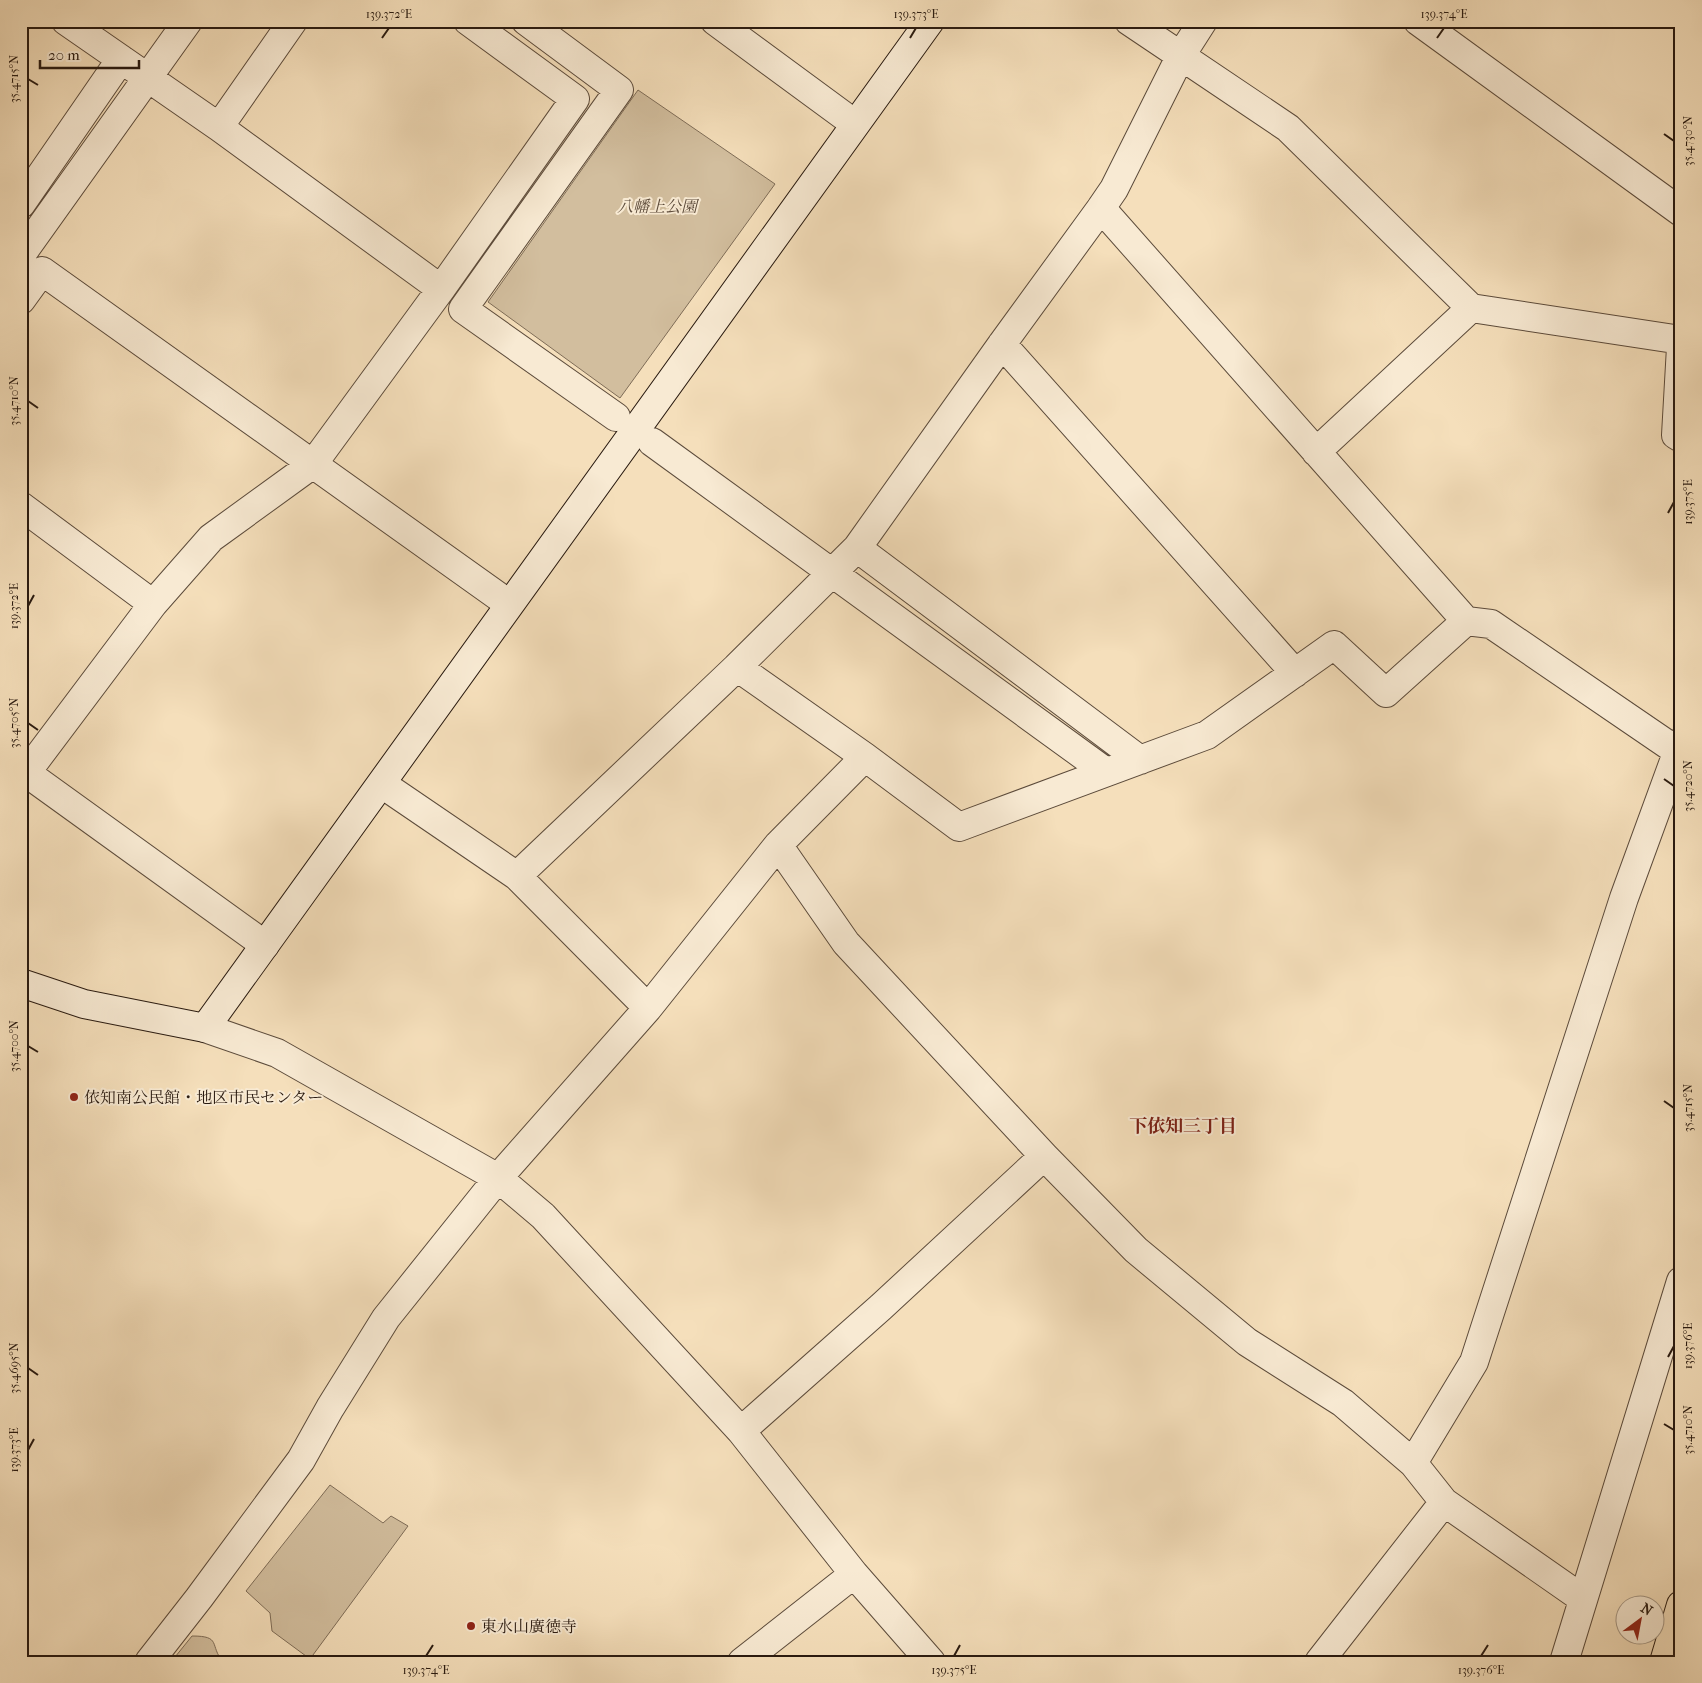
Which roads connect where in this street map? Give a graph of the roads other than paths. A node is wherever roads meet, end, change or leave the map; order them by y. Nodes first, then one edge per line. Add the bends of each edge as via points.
1 (66, 21) edge
2 (188, 21) edge
3 (293, 21) edge
4 (468, 21) edge
5 (526, 21) edge
6 (715, 21) edge
7 (930, 21) edge
8 (1129, 21) edge
9 (1203, 21) edge
10 (1434, 26) edge
11 (1180, 57) junction
12 (121, 59) junction
13 (148, 78) junction
14 (855, 124) junction
15 (220, 126) junction
16 (21, 204) edge
17 (1101, 208) junction
18 (1681, 212) edge
19 (21, 255) edge
20 (441, 289) junction
21 (21, 300) edge
22 (1471, 308) junction
23 (1681, 340) edge
24 (1002, 344) junction
25 (1681, 347) edge
26 (616, 417) dead end
27 (1681, 438) edge
28 (652, 442) dead end
29 (1316, 452) junction
30 (313, 464) junction
31 (21, 506) edge
32 (857, 548) junction
33 (832, 573) junction
34 (153, 604) junction
35 (509, 604) junction
36 (1466, 621) junction
37 (737, 667) junction
38 (1295, 673) junction
39 (1679, 746) edge
40 (865, 757) junction
41 (1140, 760) junction
42 (24, 771) edge
43 (1106, 772) junction
44 (382, 784) junction
45 (778, 845) junction
46 (517, 876) junction
47 (265, 945) junction
48 (21, 983) edge
49 (648, 1008) junction
50 (205, 1028) junction
51 (1044, 1156) junction
52 (498, 1178) junction
53 (1681, 1281) edge
54 (741, 1431) junction
55 (1413, 1463) junction
56 (1444, 1502) junction
57 (854, 1574) junction
58 (1583, 1599) junction
59 (1681, 1605) edge
60 (149, 1662) edge
61 (742, 1662) edge
62 (931, 1662) edge
63 (1319, 1662) edge
64 (1564, 1662) edge
65 (1664, 1662) edge

1 - 12 street
2 - 13 street
3 - 15 street
4 - 20 street via 575,99
5 - 26 street via 619,90 463,309
6 - 14 street
7 - 14 street
8 - 11 street
9 - 11 street
10 - 18 street
11 - 17 street
11 - 22 street via 1288,128
12 - 13 street
12 - 16 street
13 - 15 street
13 - 19 street
14 - 35 street
15 - 20 street
17 - 24 street
17 - 29 street
20 - 30 street
21 - 30 street via 42,270
22 - 23 street
22 - 29 street
24 - 32 street
24 - 38 street
25 - 27 street via 1676,435
28 - 33 street
29 - 36 street
30 - 34 street via 211,538
30 - 35 street
31 - 34 street
32 - 33 street
32 - 41 street
33 - 37 street
33 - 43 street
34 - 42 street
35 - 44 street
36 - 38 street via 1386,693 1334,645
36 - 39 street via 1492,624
37 - 40 street
37 - 46 street
38 - 41 street via 1207,734
39 - 55 street via 1624,898 1474,1362
40 - 43 street via 960,827
40 - 45 street
41 - 43 street
42 - 47 street
44 - 46 street
44 - 47 street
45 - 49 street
45 - 51 street via 846,943
46 - 49 street
47 - 50 street
48 - 50 street via 84,1004
49 - 52 street
50 - 52 street via 277,1053
51 - 54 street
51 - 55 street via 1136,1250 1247,1342 1343,1403
52 - 54 street via 543,1216
52 - 60 street via 386,1318 301,1460
53 - 58 street
54 - 57 street
55 - 56 street
56 - 58 street
56 - 63 street
57 - 61 street
57 - 62 street
58 - 64 street
59 - 65 highway

